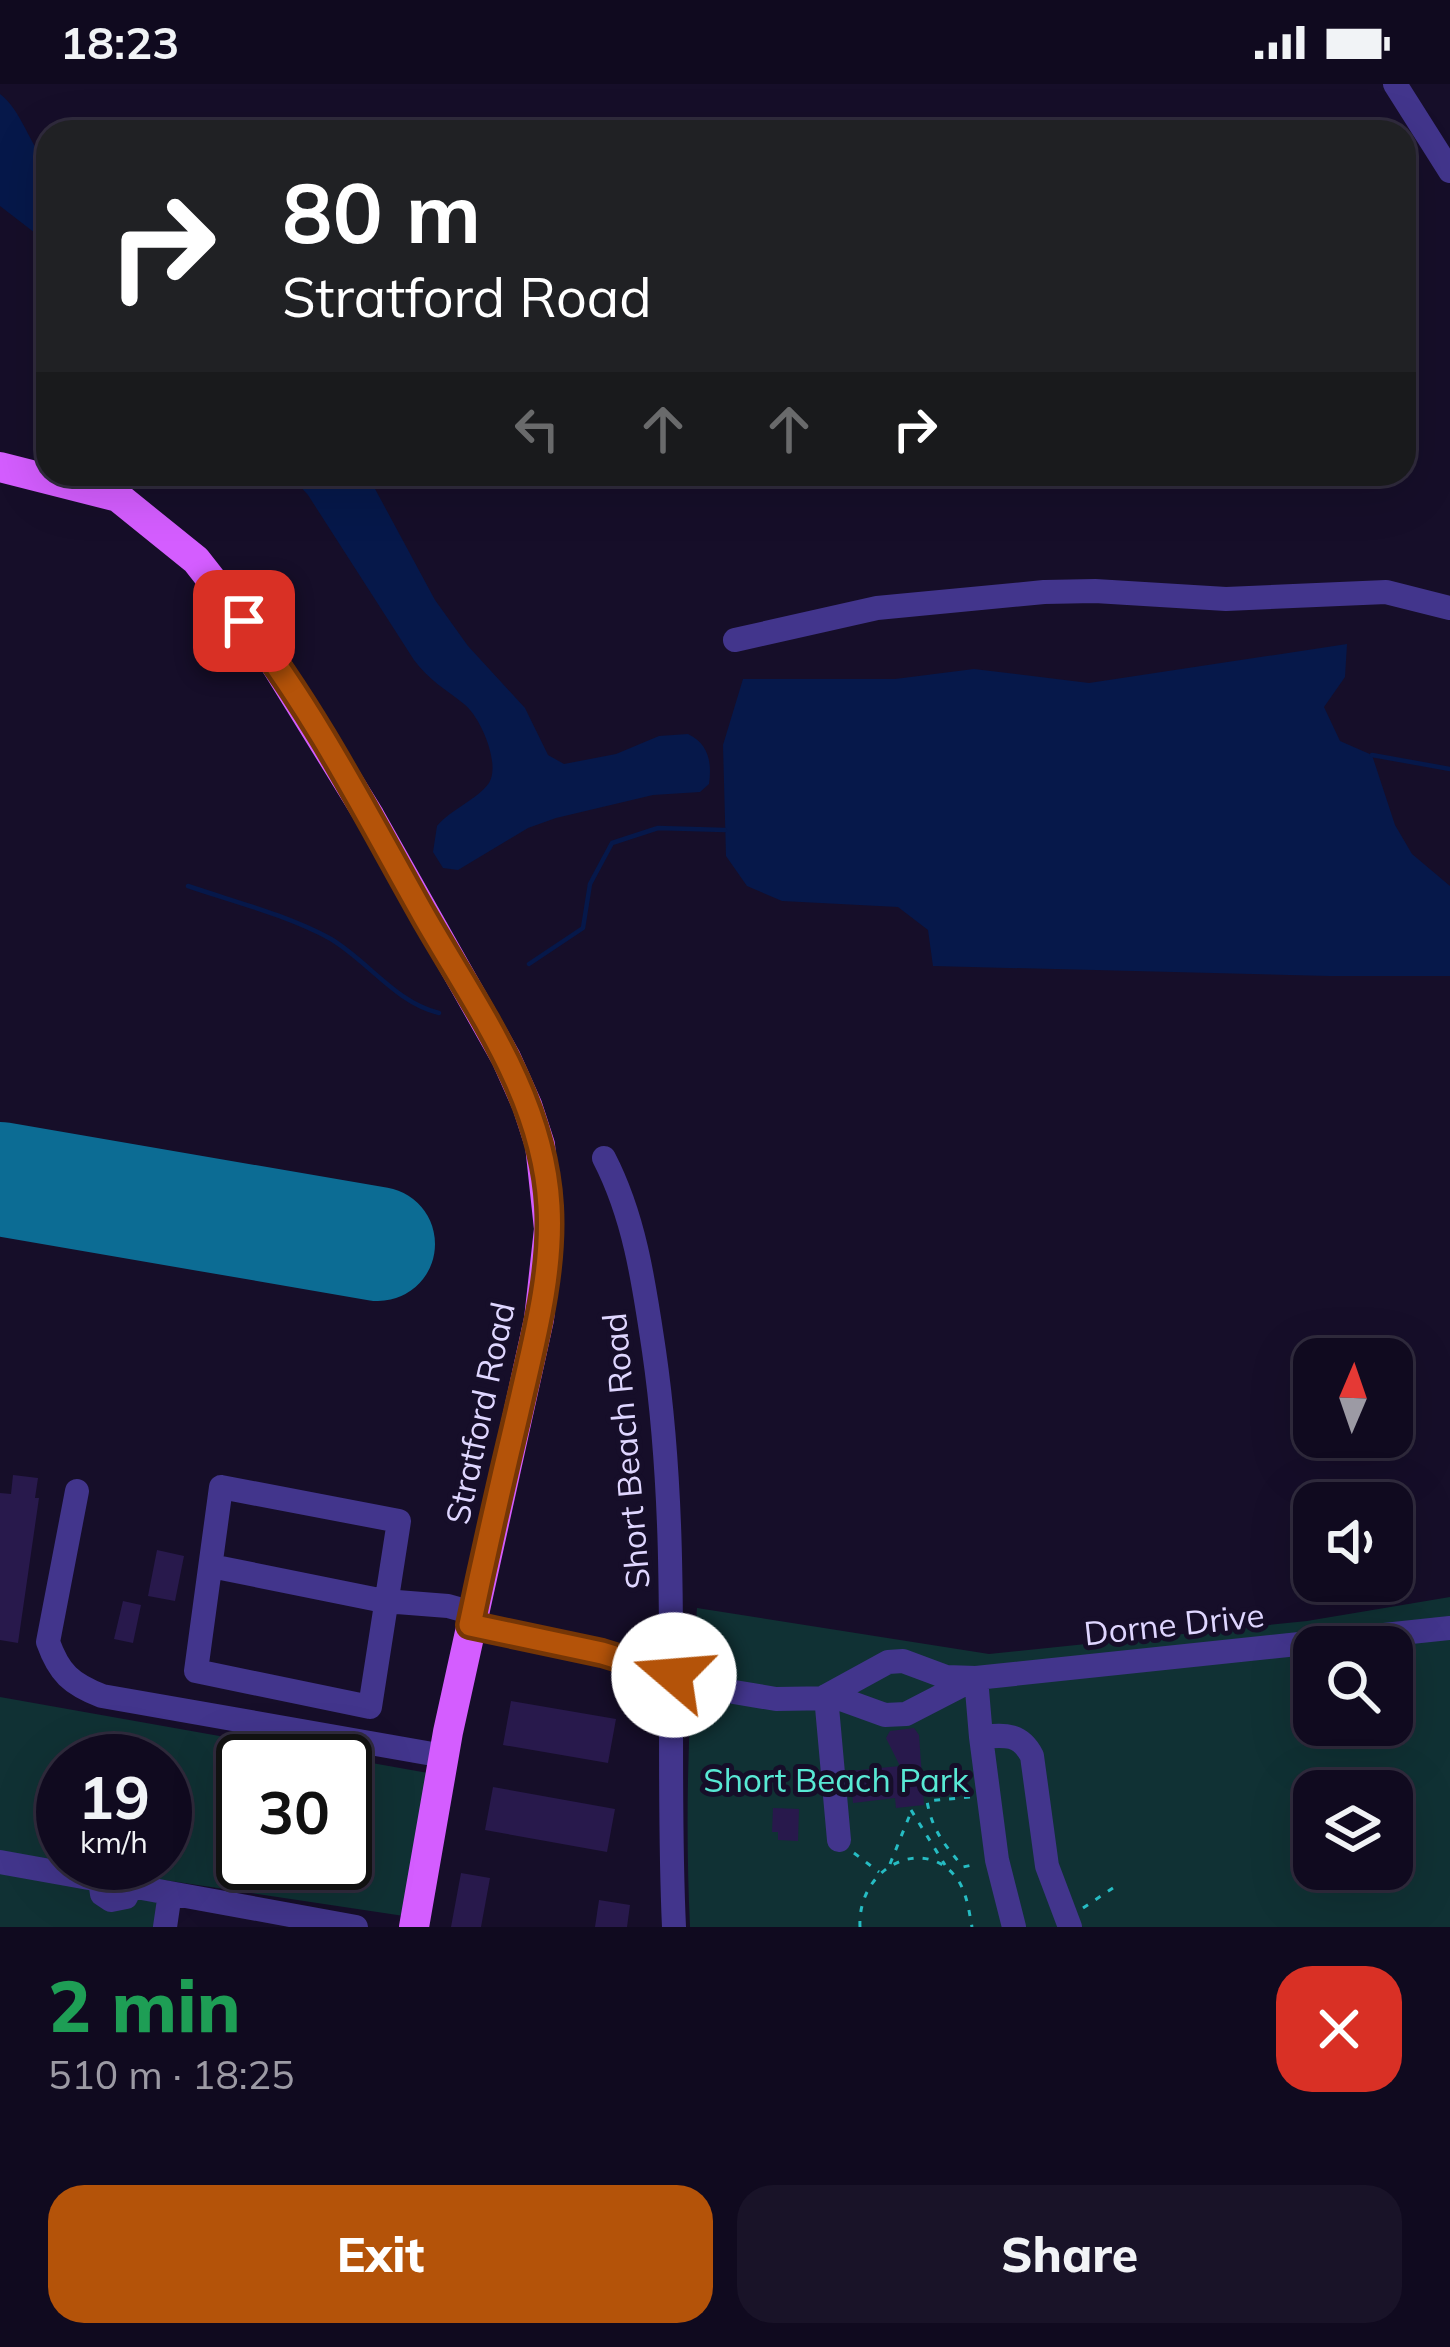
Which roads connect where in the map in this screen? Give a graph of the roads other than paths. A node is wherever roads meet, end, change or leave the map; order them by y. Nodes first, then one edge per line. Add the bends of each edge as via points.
1 (1395, 84) edge
2 (1415, 120) edge
3 (1416, 121) edge
4 (1450, 171) edge
5 (0, 466) edge
6 (36, 475) edge
7 (76, 486) edge
8 (1450, 608) edge
9 (735, 640) dead end
10 (604, 1157) dead end
11 (76, 1490) dead end
12 (212, 1566) junction
13 (384, 1601) junction
14 (471, 1619) junction
15 (1450, 1628) edge
16 (674, 1675) junction
17 (976, 1678) junction
18 (826, 1696) junction
19 (982, 1737) junction
20 (443, 1756) junction
21 (839, 1840) road end
22 (0, 1862) edge
23 (170, 1893) junction
24 (261, 1918) edge
25 (1068, 1922) edge
26 (165, 1927) edge
27 (356, 1927) edge
28 (414, 1927) edge
29 (674, 1927) edge
30 (1014, 1927) edge

1 - 2 street
3 - 4 street
5 - 6 main road, Stratford Road
7 - 14 main road, Stratford Road via 118,497 196,560 268,652 370,817 527,1105 546,1177 549,1229 532,1352
8 - 9 street via 1386,592 1044,592 877,608
10 - 16 street, Short Beach Road via 628,1210 662,1409
11 - 20 street via 48,1642 72,1684 102,1696
12 - 13 street
12 - 13 street via 221,1487 399,1521
12 - 13 street via 196,1671 370,1707
13 - 14 street via 448,1606
14 - 16 street
14 - 20 main road, Stratford Road
15 - 17 street, Dorne Drive
16 - 18 street, Dorne Drive via 752,1697
16 - 29 street, Short Beach Road
17 - 18 street, Dorne Drive via 898,1715
17 - 18 street, Dorne Drive via 895,1661
17 - 19 street
18 - 21 street
19 - 25 street via 1013,1736 1032,1756 1047,1865
19 - 30 street
20 - 28 main road, Stratford Road
22 - 23 street via 100,1880 111,1900 126,1897 131,1886
23 - 24 street
23 - 26 street
24 - 27 street

